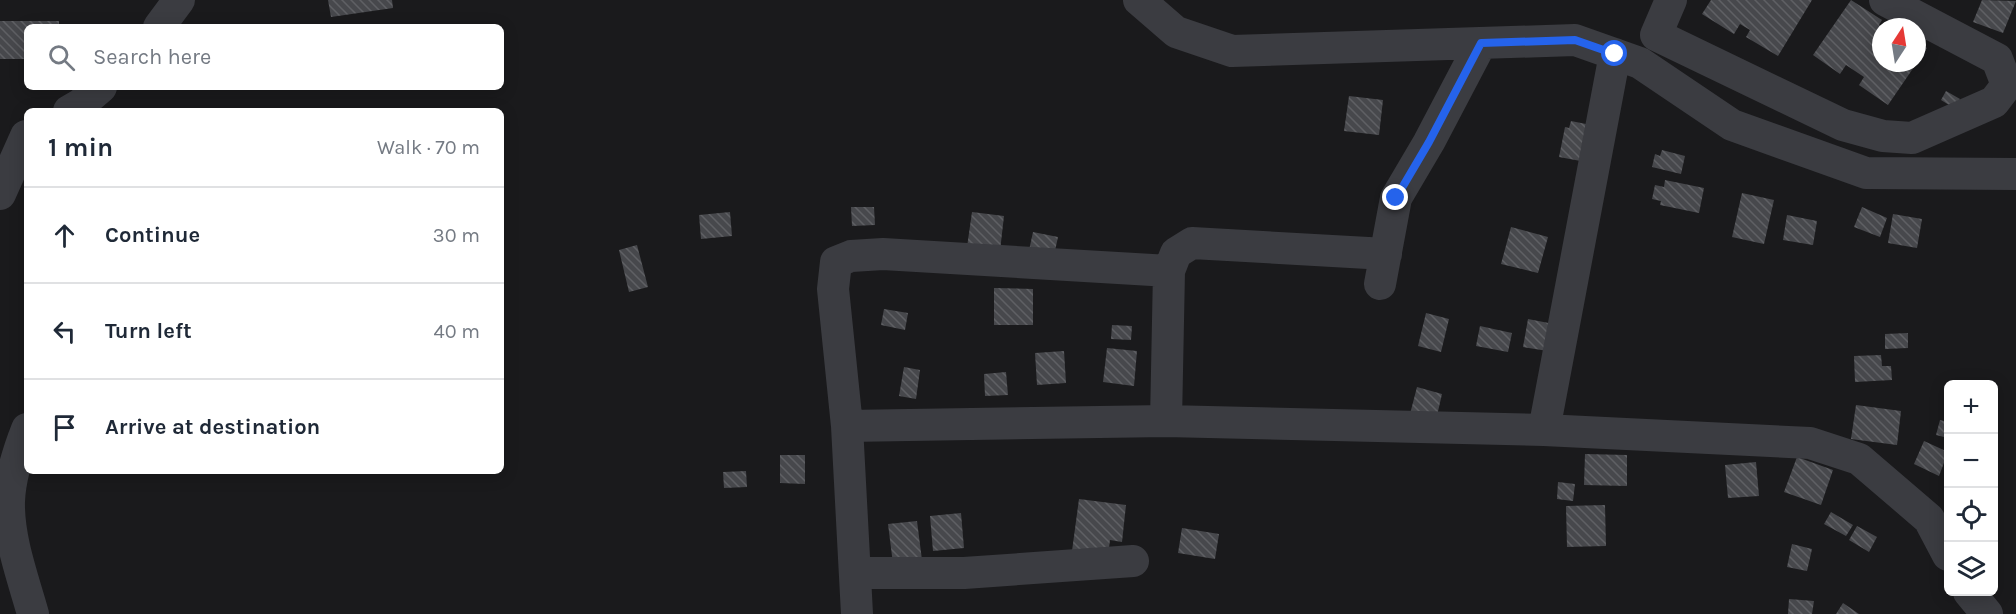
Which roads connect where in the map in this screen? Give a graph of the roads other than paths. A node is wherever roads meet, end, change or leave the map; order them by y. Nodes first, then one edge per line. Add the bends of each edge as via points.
1 (179, 0) edge
2 (1139, 0) edge
3 (1671, 0) edge
4 (1885, 0) edge
5 (161, 24) edge
6 (1656, 35) junction
7 (1481, 43) junction
8 (1628, 58) junction
9 (24, 137) edge
10 (24, 142) edge
11 (0, 152) edge
12 (2016, 174) edge
13 (0, 194) edge
14 (1386, 254) junction
15 (1169, 271) junction
16 (1380, 284) dead end
17 (1166, 421) junction
18 (847, 426) junction
19 (1544, 430) junction
20 (24, 437) edge
21 (1944, 547) edge
22 (1133, 561) dead end
23 (855, 573) junction
24 (1973, 596) edge
25 (33, 614) edge
26 (857, 614) edge
27 (1987, 614) edge

1 - 5 street
2 - 7 street via 1176,32 1232,51
3 - 6 street
4 - 6 street via 1997,59 2007,85 1994,102 1912,138 1883,136 1843,125
6 - 8 street
7 - 8 street via 1575,40
7 - 14 street via 1396,198
8 - 12 street via 1732,125 1866,173
8 - 19 street
9 - 11 street
10 - 13 street
14 - 15 street via 1192,243 1176,253
14 - 16 street
15 - 17 street
15 - 18 street via 883,254 851,256 836,262 833,289
17 - 18 street
17 - 19 street
18 - 23 street
19 - 21 street via 1810,443 1859,459 1929,519
20 - 25 street via 16,457 9,501 13,544
22 - 23 street via 964,573
23 - 26 street
24 - 27 street

